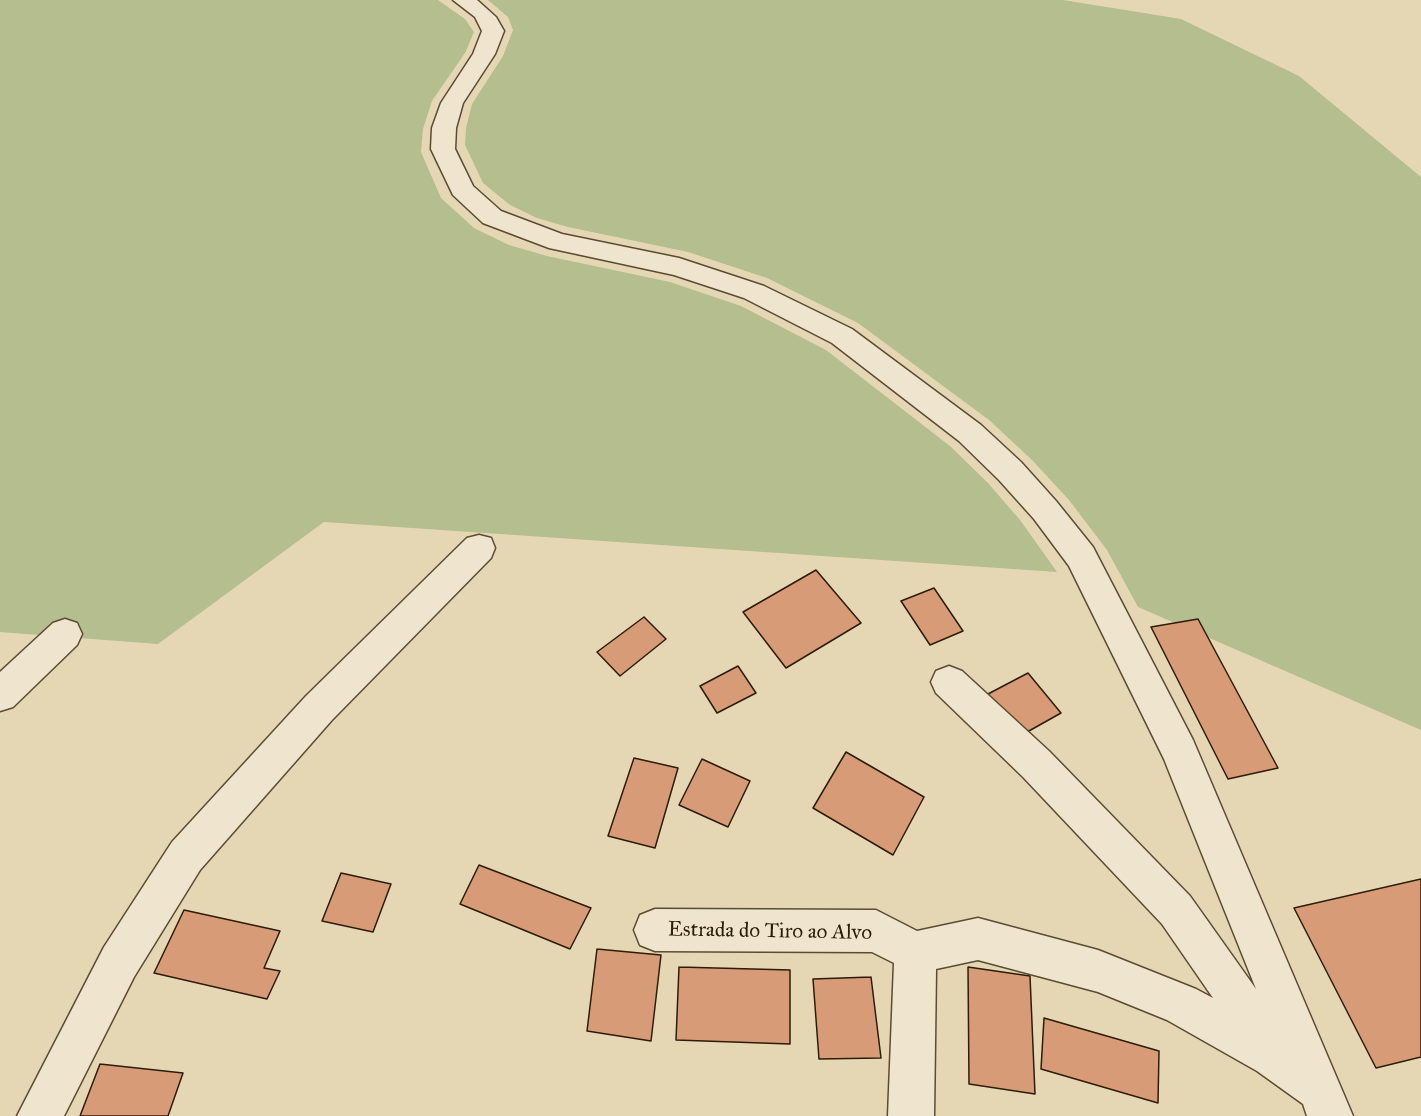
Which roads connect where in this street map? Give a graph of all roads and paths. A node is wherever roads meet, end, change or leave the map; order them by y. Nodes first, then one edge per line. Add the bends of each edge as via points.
1 (463, 0) edge
2 (479, 548) dead end
3 (64, 634) dead end
4 (949, 682) dead end
5 (0, 695) edge
6 (655, 930) dead end
7 (915, 952) junction
8 (1273, 1055) junction
9 (1323, 1102) edge
10 (40, 1116) edge
11 (911, 1116) edge

1 - 9 street via 482,13 493,31 484,54 452,103 444,128 443,149 462,190 492,217 558,242 679,267 754,292 842,336 970,433 1045,510 1080,557 1180,752
2 - 10 street via 319,708 186,856 119,962
3 - 5 street
4 - 8 street via 1036,764 1176,910
6 - 7 street, Estrada do Tiro ao Alvo via 876,931
7 - 8 street via 978,939 1087,968 1181,1004
7 - 11 street
8 - 9 street

